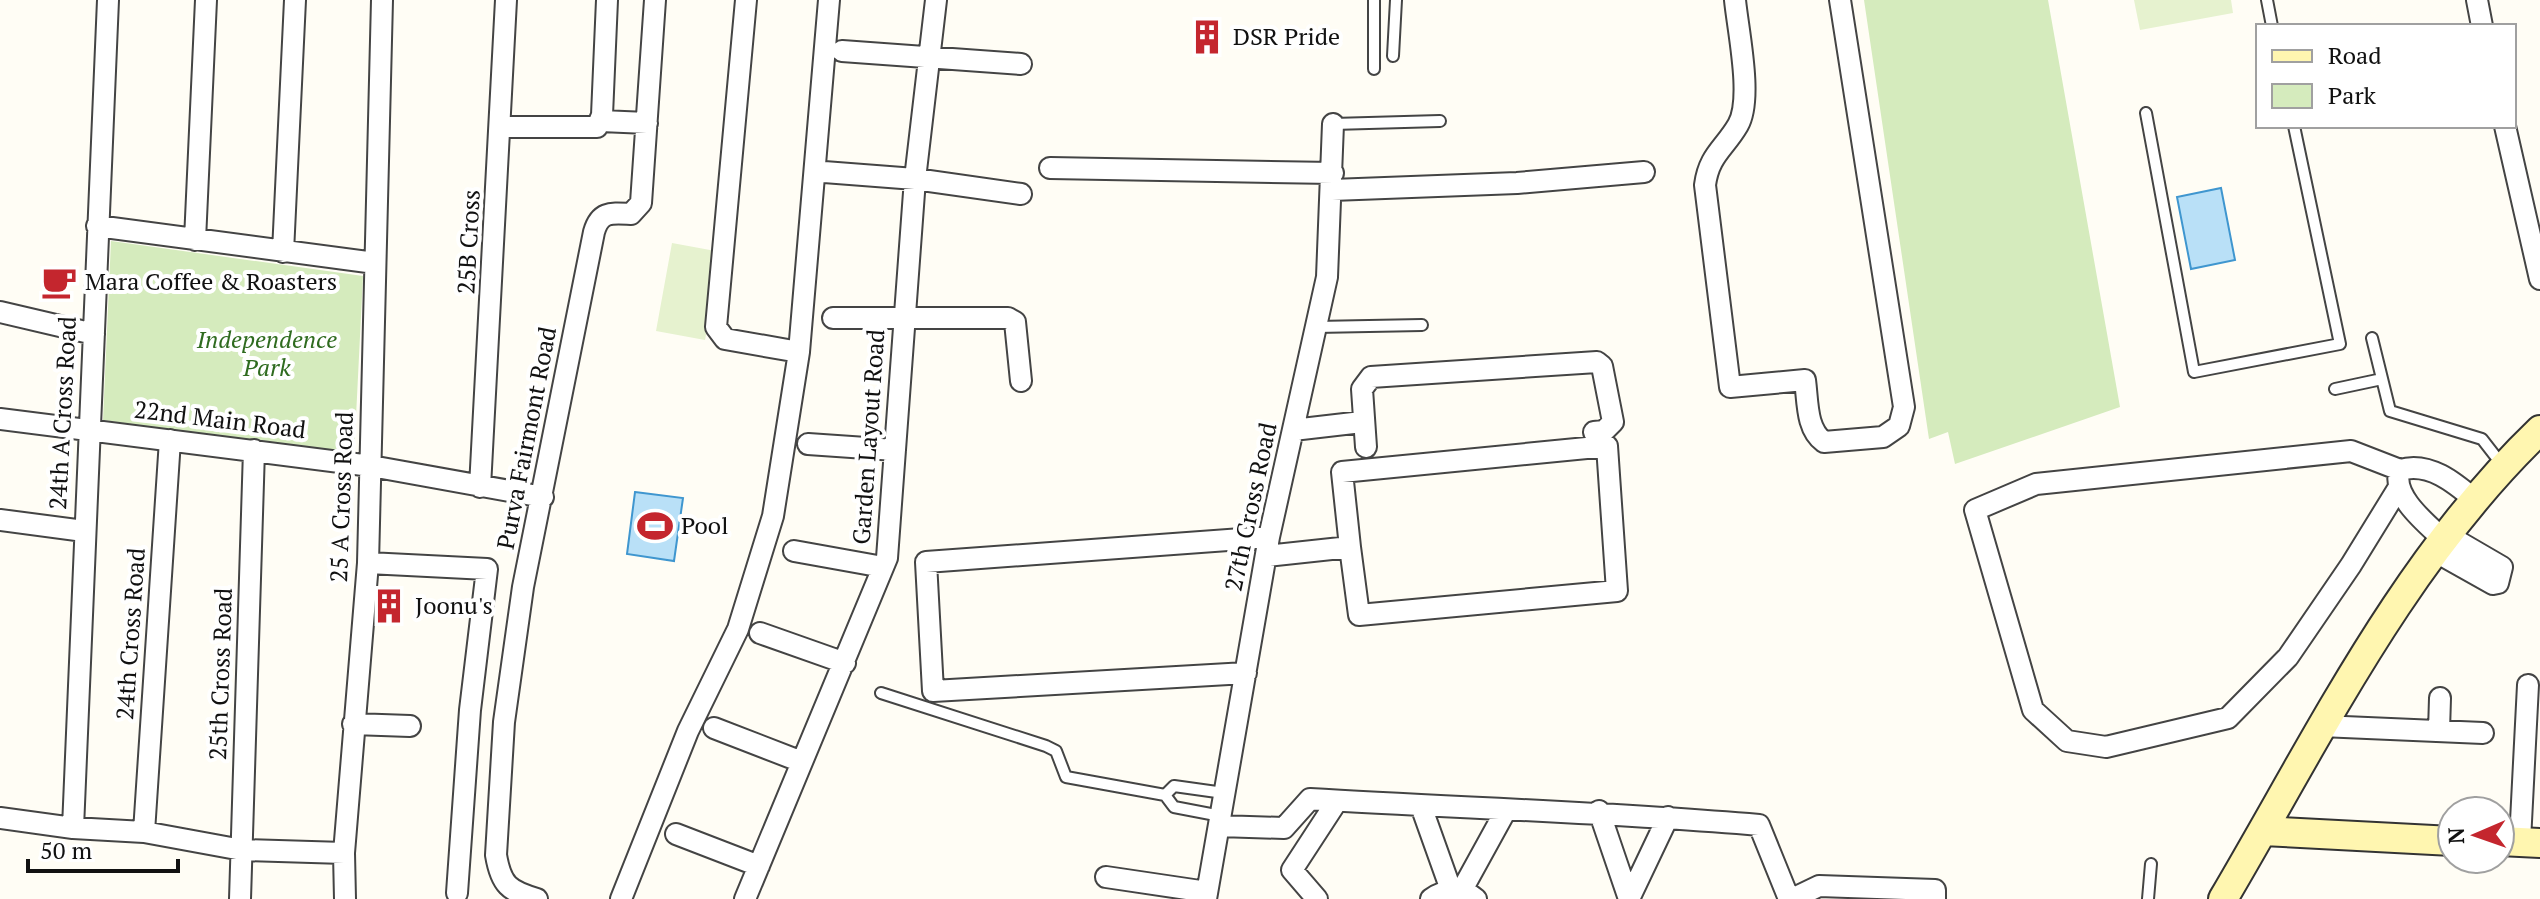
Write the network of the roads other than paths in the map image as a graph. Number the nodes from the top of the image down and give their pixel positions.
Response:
1 (108, 0) edge
2 (206, 0) edge
3 (295, 0) edge
4 (382, 0) edge
5 (506, 0) edge
6 (607, 0) edge
7 (655, 0) edge
8 (746, 0) edge
9 (829, 0) edge
10 (936, 0) edge
11 (1374, 0) edge
12 (1396, 0) edge
13 (1735, 0) edge
14 (1840, 0) edge
15 (2267, 0) edge
16 (2477, 0) edge
17 (2272, 24) edge
18 (2482, 24) edge
19 (842, 51) dead end
20 (1393, 56) dead end
21 (930, 58) junction
22 (1021, 64) dead end
23 (1374, 69) dead end
24 (2146, 113) dead end
25 (601, 121) junction
26 (1440, 121) dead end
27 (647, 123) junction
28 (1333, 124) joint
29 (502, 127) junction
30 (2294, 128) edge
31 (2505, 128) edge
32 (1050, 168) dead end
33 (824, 172) dead end
34 (1644, 172) dead end
35 (915, 179) junction
36 (1333, 182) junction
37 (1021, 194) dead end
38 (97, 226) junction
39 (195, 240) junction
40 (283, 252) junction
41 (375, 263) junction
42 (2540, 279) edge
43 (0, 312) edge
44 (833, 318) dead end
45 (904, 320) junction
46 (1422, 325) dead end
47 (1315, 327) junction
48 (94, 334) junction
49 (2372, 338) dead end
50 (799, 352) junction
51 (2382, 379) junction
52 (1021, 381) dead end
53 (2335, 389) dead end
54 (0, 419) edge
55 (1362, 422) junction
56 (88, 430) junction
57 (1293, 430) junction
58 (2540, 430) edge
59 (1594, 432) dead end
60 (170, 440) junction
61 (808, 444) dead end
62 (1366, 447) dead end
63 (254, 450) junction
64 (895, 450) junction
65 (371, 466) junction
66 (2503, 466) junction
67 (2400, 478) junction
68 (480, 487) junction
69 (543, 497) junction
70 (2475, 500) junction
71 (0, 520) edge
72 (84, 531) junction
73 (2442, 542) junction
74 (1267, 546) junction
75 (1350, 547) junction
76 (794, 551) dead end
77 (368, 563) junction
78 (883, 567) junction
79 (760, 633) dead end
80 (845, 663) junction
81 (1246, 673) junction
82 (2528, 685) dead end
83 (881, 693) dead end
84 (2440, 698) dead end
85 (353, 724) junction
86 (410, 726) dead end
87 (2321, 726) junction
88 (714, 728) dead end
89 (2439, 731) junction
90 (2483, 733) dead end
91 (802, 762) junction
92 (1224, 793) junction
93 (1165, 795) junction
94 (1337, 801) junction
95 (1421, 806) junction
96 (1506, 810) junction
97 (1599, 811) junction
98 (1668, 817) junction
99 (0, 818) edge
100 (1220, 821) junction
101 (73, 828) junction
102 (2263, 831) junction
103 (144, 832) junction
104 (676, 834) dead end
105 (2436, 840) edge
106 (2520, 842) edge
107 (242, 850) junction
108 (344, 853) junction
109 (2151, 864) dead end
110 (759, 866) junction
111 (1106, 877) dead end
112 (1143, 891) edge
113 (457, 893) dead end
114 (1463, 893) edge
115 (1207, 895) edge
116 (240, 899) edge
117 (345, 899) edge
118 (537, 899) edge
119 (621, 899) edge
120 (745, 899) edge
121 (1317, 899) edge
122 (1431, 899) edge
123 (1616, 899) edge
124 (1629, 899) edge
125 (1790, 899) edge
126 (1935, 899) edge
127 (2148, 899) edge
128 (2223, 899) edge

1 - 38 street, 24th A Cross Road
2 - 39 street
3 - 40 street
4 - 41 street, 25 A Cross Road
5 - 29 street, 25B Cross
6 - 25 street
7 - 27 street, Purva Fairmont Road
8 - 50 street
9 - 50 street
10 - 21 street, Garden Layout Road
11 - 23 lane
12 - 20 lane
13 - 14 street
15 - 17 lane
16 - 18 street
19 - 21 street
21 - 22 street
21 - 35 street, Garden Layout Road
24 - 30 lane
25 - 27 street
25 - 29 street
26 - 28 lane
27 - 69 street, Purva Fairmont Road
28 - 36 street, 27th Cross Road
29 - 68 street, 25B Cross
31 - 42 street
32 - 36 street
33 - 35 street
34 - 36 street
35 - 37 street
35 - 45 street, Garden Layout Road
36 - 47 street, 27th Cross Road
38 - 39 street
38 - 48 street, 24th A Cross Road
39 - 40 street
40 - 41 street
41 - 65 street, 25 A Cross Road
43 - 48 street
44 - 45 street
45 - 52 street
45 - 64 street, Garden Layout Road
46 - 47 lane
47 - 57 street, 27th Cross Road
48 - 56 street, 24th A Cross Road
49 - 51 lane
50 - 119 street
51 - 53 lane
51 - 66 lane
54 - 56 street, 22nd Main Road
55 - 57 street
55 - 59 street
55 - 62 street
56 - 60 street, 22nd Main Road
56 - 72 street, 24th A Cross Road
57 - 74 street, 27th Cross Road
58 - 66 street
60 - 63 street, 22nd Main Road
60 - 103 street, 24th Cross Road
61 - 64 street
63 - 65 street, 22nd Main Road
63 - 107 street, 25th Cross Road
64 - 78 street, Garden Layout Road
65 - 68 street, 22nd Main Road
65 - 77 street, 25 A Cross Road
66 - 70 street
67 - 67 street
67 - 70 street
67 - 73 street
68 - 69 street, 22nd Main Road
69 - 118 street, Purva Fairmont Road
70 - 73 street
71 - 72 street
72 - 101 street, 24th A Cross Road
73 - 87 street
74 - 75 street
74 - 81 street, 27th Cross Road
74 - 81 street
75 - 75 street
76 - 78 street
77 - 85 street, 25 A Cross Road
77 - 113 street
78 - 80 street, Garden Layout Road
79 - 80 street
80 - 91 street, Garden Layout Road
81 - 92 street, 27th Cross Road
82 - 106 street
83 - 93 lane
84 - 89 street
85 - 86 street
85 - 108 street, 25 A Cross Road
87 - 89 street
87 - 102 street
88 - 91 street
89 - 90 street
91 - 110 street, Garden Layout Road
92 - 93 lane
92 - 100 street, 27th Cross Road
93 - 100 lane
94 - 95 street
94 - 100 street
94 - 121 street
95 - 96 street
95 - 114 street
96 - 97 street
96 - 114 street
97 - 98 street
97 - 124 street
98 - 124 street
98 - 125 street
99 - 101 street
100 - 115 street, 27th Cross Road
101 - 103 street
102 - 105 street
102 - 128 street
103 - 107 street
104 - 110 street
107 - 108 street
107 - 116 street, 25th Cross Road
108 - 117 street, 25 A Cross Road
109 - 127 lane
110 - 120 street, Garden Layout Road
111 - 112 street
112 - 115 street
114 - 122 street
123 - 124 street
125 - 126 street

